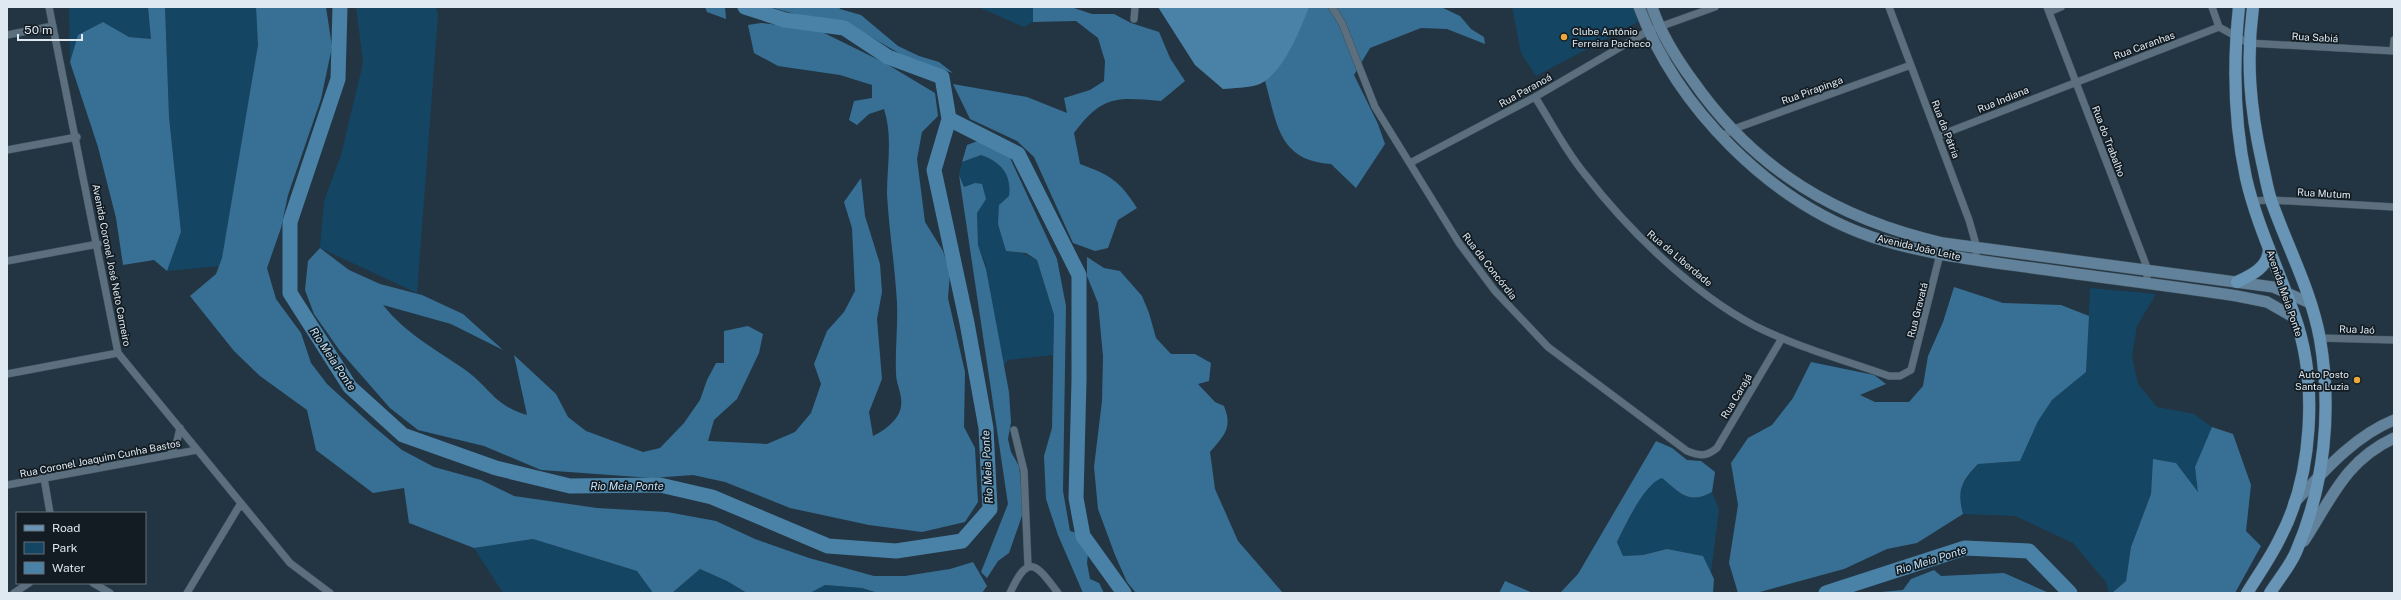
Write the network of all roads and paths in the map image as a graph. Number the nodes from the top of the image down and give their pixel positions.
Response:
1 (49, 7) edge
2 (1135, 7) edge
3 (1332, 7) edge
4 (1639, 7) edge
5 (1652, 7) edge
6 (1715, 7) edge
7 (1889, 7) edge
8 (2061, 7) edge
9 (2212, 7) edge
10 (2239, 7) edge
11 (2253, 7) edge
12 (2048, 10) edge
13 (1134, 19) dead end
14 (53, 26) junction
15 (2219, 27) junction
16 (1653, 29) junction
17 (7, 35) edge
18 (2236, 36) junction
19 (2394, 40) edge
20 (2248, 43) junction
21 (2394, 51) edge
22 (1910, 65) junction
23 (2076, 81) junction
24 (1534, 96) junction
25 (2255, 129) junction
26 (1731, 130) junction
27 (2239, 131) junction
28 (1938, 136) junction
29 (77, 137) junction
30 (1721, 138) junction
31 (7, 150) edge
32 (1410, 163) junction
33 (2271, 200) junction
34 (2253, 201) junction
35 (2394, 207) edge
36 (98, 244) junction
37 (2269, 247) junction
38 (1977, 248) junction
39 (1940, 254) junction
40 (1975, 260) junction
41 (7, 262) edge
42 (2148, 270) junction
43 (2238, 282) junction
44 (2146, 283) junction
45 (2285, 291) junction
46 (2310, 303) junction
47 (2295, 318) junction
48 (1782, 338) junction
49 (2320, 338) junction
50 (2394, 340) edge
51 (118, 353) junction
52 (1911, 370) joint
53 (7, 374) edge
54 (2394, 420) edge
55 (180, 428) junction
56 (1014, 430) dead end
57 (2394, 438) edge
58 (197, 450) junction
59 (170, 454) junction
60 (1700, 456) joint
61 (2320, 476) junction
62 (44, 478) junction
63 (7, 485) edge
64 (241, 503) junction
65 (2294, 503) junction
66 (50, 512) edge
67 (2296, 553) junction
68 (1028, 566) junction
69 (28, 584) edge
70 (95, 584) edge
71 (14, 593) edge
72 (110, 593) edge
73 (187, 593) edge
74 (330, 593) edge
75 (1010, 593) edge
76 (1058, 593) edge
77 (2247, 593) edge
78 (2270, 593) edge

1 - 14 street, Avenida Coronel José Neto Carneiro
2 - 13 street
3 - 32 street, Rua da Concórdia
4 - 16 street, Avenida João Leite
5 - 16 street, Avenida João Leite
6 - 16 street, Rua Paranoá
7 - 22 street, Rua da Pátria
8 - 12 street
9 - 15 street
10 - 18 main road, Avenida Meia Ponte
11 - 20 main road, Avenida Meia Ponte
12 - 23 street, Rua do Trabalho
14 - 17 street
14 - 29 street, Avenida Coronel José Neto Carneiro
15 - 18 street, Rua Sabiá
15 - 23 street, Rua Caranhas
16 - 24 street, Rua Paranoá
16 - 26 street, Avenida João Leite
16 - 30 street, Avenida João Leite
18 - 20 street, Rua Sabiá
18 - 27 main road, Avenida Meia Ponte
19 - 21 street
20 - 21 street, Rua Sabiá
20 - 25 main road, Avenida Meia Ponte
22 - 26 street, Rua Pirapinga
22 - 28 street, Rua da Pátria
23 - 28 street, Rua Indiana
23 - 42 street, Rua do Trabalho
24 - 32 street, Rua Paranoá
24 - 48 street, Rua da Liberdade
25 - 27 main road
25 - 33 main road, Avenida Meia Ponte
26 - 30 street, Rua Pirapinga
26 - 38 street, Avenida João Leite
27 - 34 main road, Avenida Meia Ponte
28 - 38 street, Rua da Pátria
29 - 31 street
29 - 36 street, Avenida Coronel José Neto Carneiro
30 - 39 street, Avenida João Leite
32 - 60 street, Rua da Concórdia
33 - 34 street, Rua Mutum
33 - 35 street, Rua Mutum
33 - 46 main road, Avenida Meia Ponte
34 - 37 main road, Avenida Meia Ponte
36 - 41 street
36 - 51 street, Avenida Coronel José Neto Carneiro
37 - 43 main road
37 - 45 main road, Avenida Meia Ponte
38 - 40 street, Rua da Pátria
38 - 42 street, Avenida João Leite
39 - 40 street, Avenida João Leite
39 - 52 street, Rua Gravatá
40 - 44 street, Avenida João Leite
42 - 43 street, Avenida João Leite
42 - 44 street, Rua do Trabalho
43 - 45 street, Avenida João Leite
44 - 47 street, Avenida João Leite
45 - 46 street, Avenida João Leite
45 - 47 main road, Avenida Meia Ponte
46 - 49 main road, Avenida Meia Ponte
47 - 65 main road, Avenida Meia Ponte
48 - 52 street, Rua da Liberdade
48 - 60 street, Rua Carajá
49 - 50 street, Rua Jaó
49 - 61 main road, Avenida Meia Ponte
51 - 53 street
51 - 55 street, Avenida Coronel José Neto Carneiro
54 - 61 street
55 - 58 street, Avenida Coronel José Neto Carneiro
55 - 59 street
56 - 68 street
57 - 67 street
58 - 59 street, Rua Coronel Joaquim Cunha Bastos
58 - 64 street, Avenida Coronel José Neto Carneiro
59 - 62 street, Rua Coronel Joaquim Cunha Bastos
61 - 65 street
61 - 67 main road, Avenida Meia Ponte
62 - 63 street, Rua Coronel Joaquim Cunha Bastos
62 - 66 street
64 - 73 street
64 - 74 street, Avenida Coronel José Neto Carneiro
65 - 77 main road, Avenida Meia Ponte
67 - 78 main road, Avenida Meia Ponte
68 - 75 street
68 - 76 street
69 - 71 street
70 - 72 street

